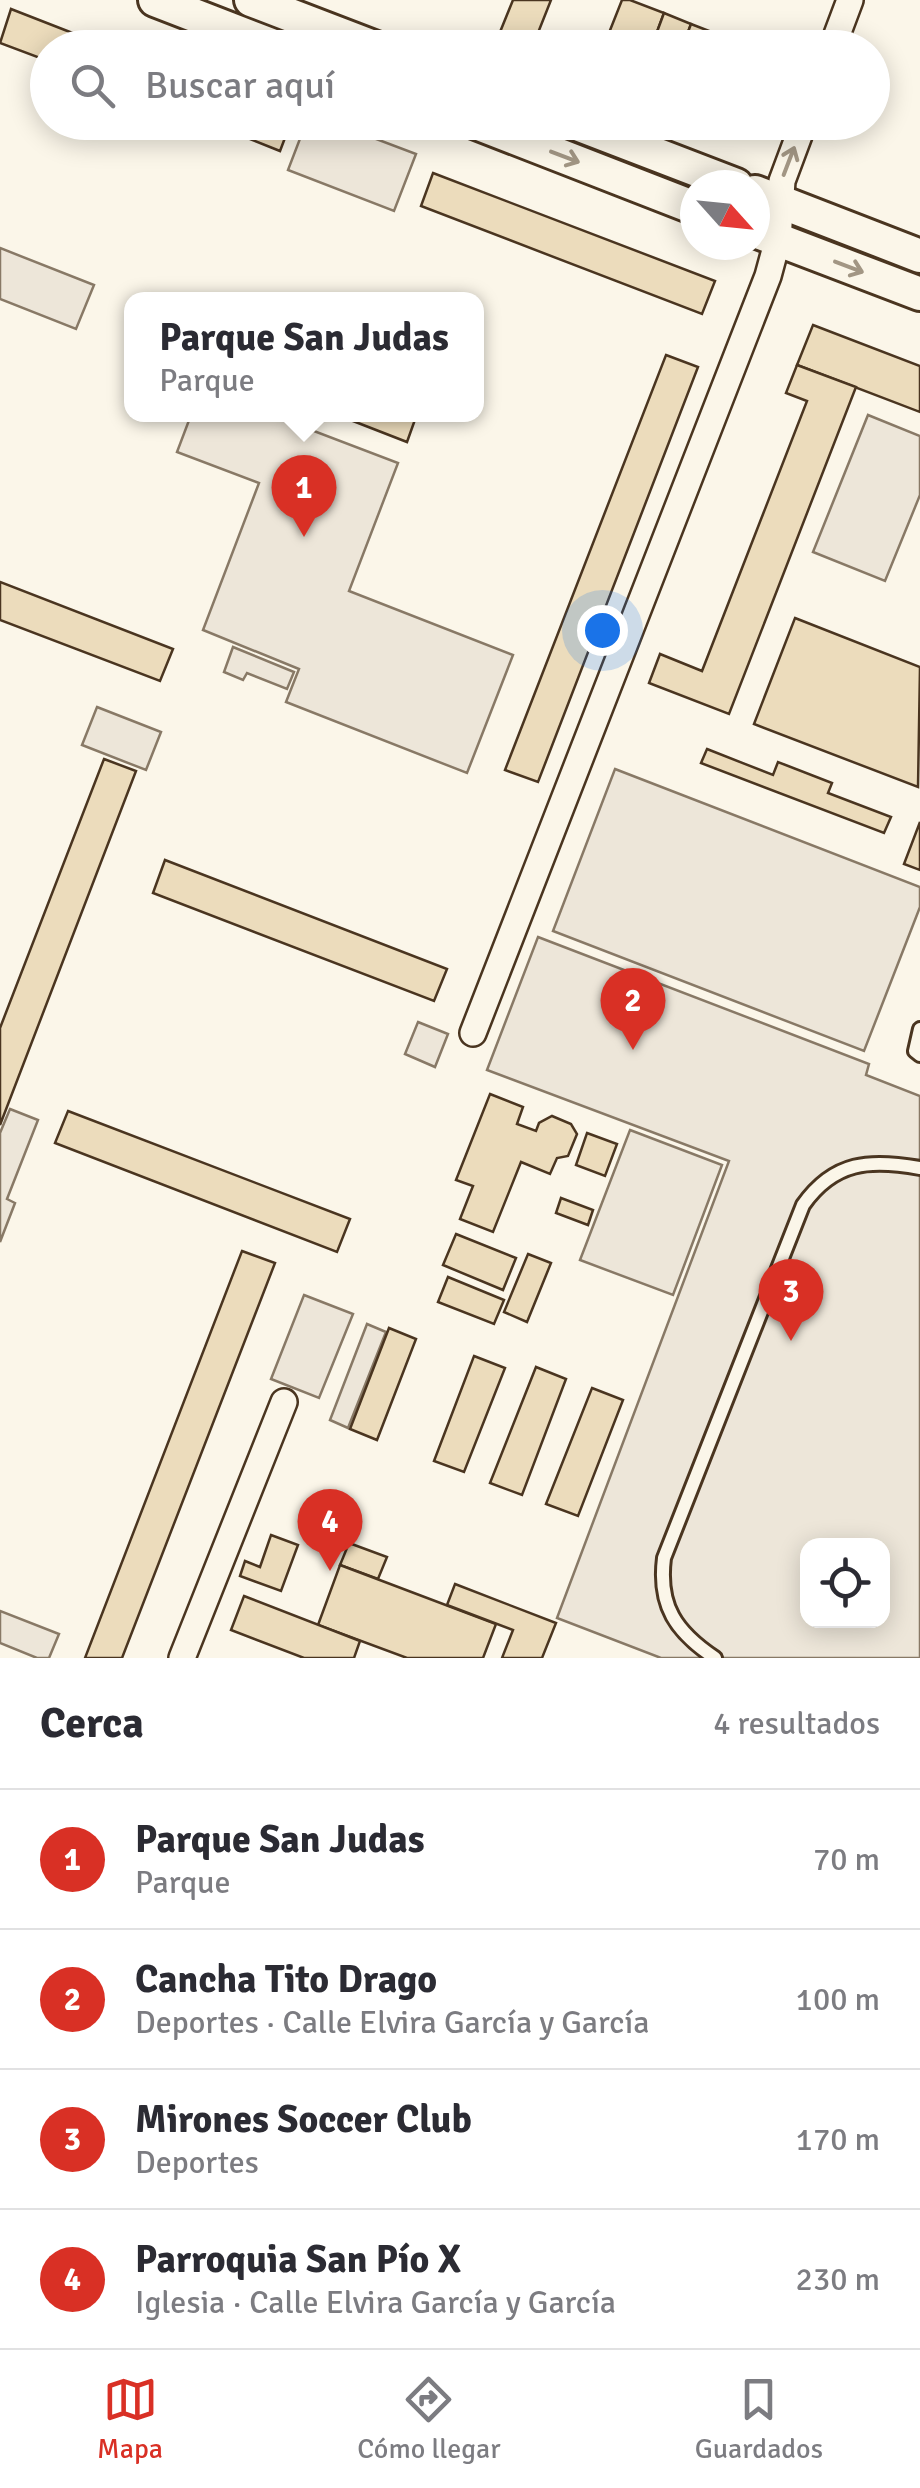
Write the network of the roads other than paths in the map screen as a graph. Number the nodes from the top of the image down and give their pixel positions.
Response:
1 (155, 0) edge
2 (251, 0) edge
3 (850, 0) edge
4 (232, 30) edge
5 (329, 30) edge
6 (839, 30) edge
7 (520, 140) edge
8 (619, 140) edge
9 (797, 140) edge
10 (697, 170) edge
11 (770, 194) edge
12 (770, 198) edge
13 (680, 202) edge
14 (770, 237) edge
15 (920, 256) edge
16 (767, 260) edge
17 (920, 294) edge
18 (920, 1028) edge
19 (473, 1033) dead end
20 (920, 1054) edge
21 (920, 1168) edge
22 (284, 1402) dead end
23 (182, 1658) edge
24 (715, 1658) edge

1 - 4 street
2 - 5 street
3 - 6 street
7 -> 13 street
8 - 10 street
11 -> 9 street
12 - 15 street
14 -> 17 street
16 - 19 street
18 - 20 lane
21 - 24 lane
22 - 23 street

